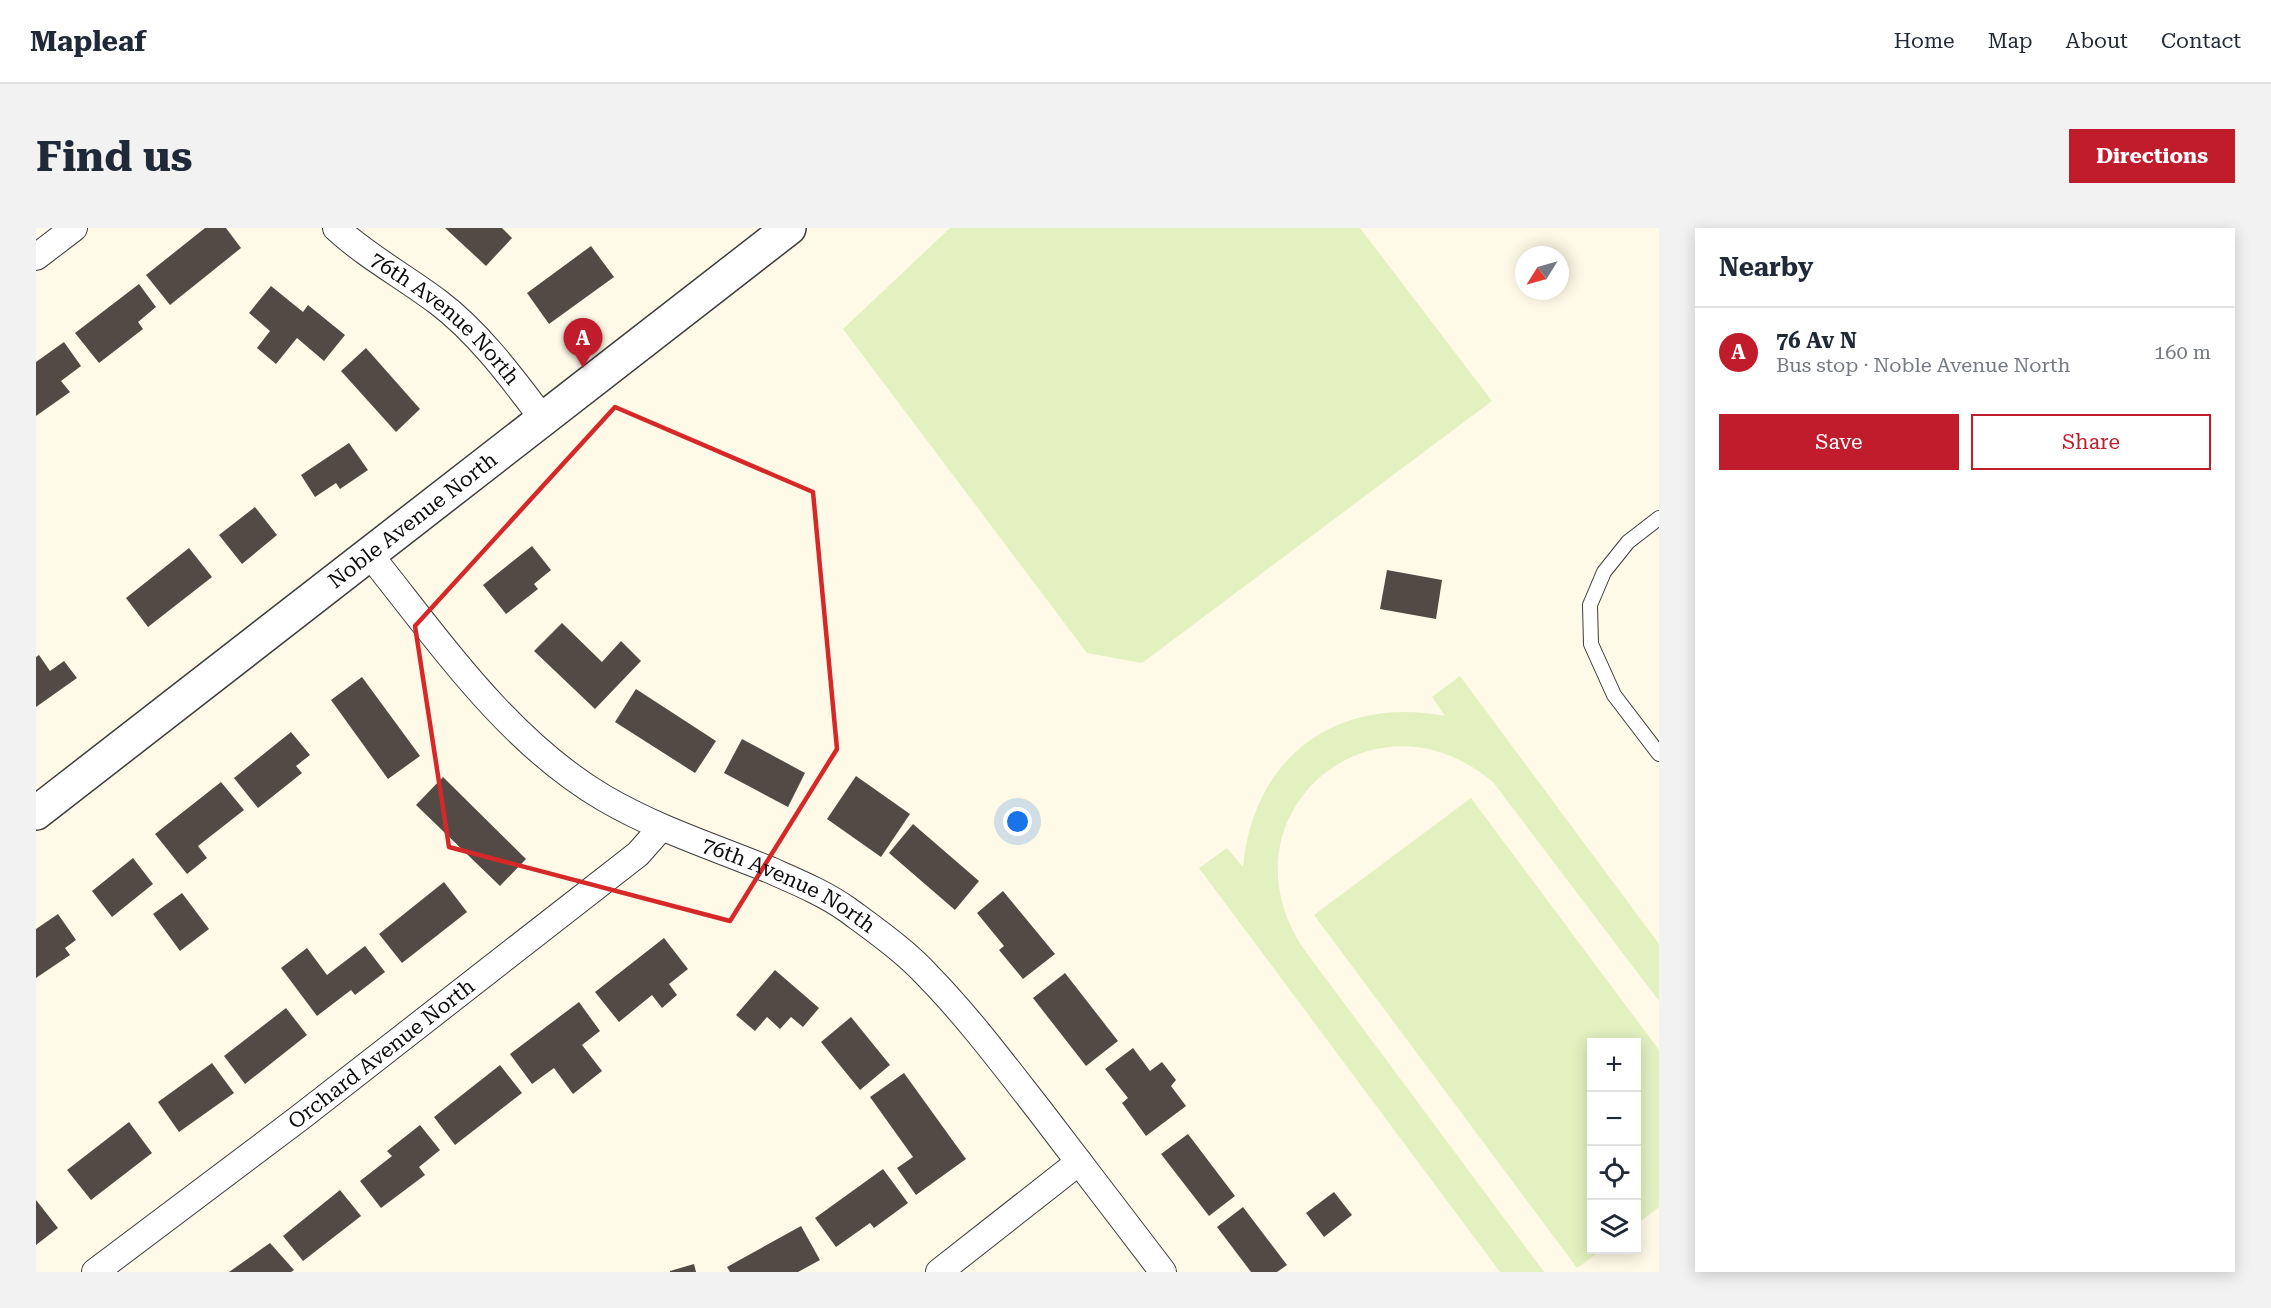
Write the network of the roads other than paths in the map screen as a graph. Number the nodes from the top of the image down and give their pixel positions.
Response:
1 (74, 228) edge
2 (336, 228) edge
3 (789, 228) edge
4 (36, 257) edge
5 (543, 419) junction
6 (1659, 518) edge
7 (370, 555) junction
8 (1659, 754) edge
9 (36, 813) edge
10 (661, 828) junction
11 (1079, 1162) junction
12 (95, 1272) edge
13 (939, 1272) edge
14 (1163, 1272) edge

1 - 4 street
2 - 5 street, 76th Avenue North
3 - 5 street, Noble Avenue North
5 - 7 street, Noble Avenue North
6 - 8 lane
7 - 9 street, Noble Avenue North
7 - 10 street, 76th Avenue North
10 - 11 street, 76th Avenue North
10 - 12 street, Orchard Avenue North
11 - 13 street
11 - 14 street, 76th Avenue North

